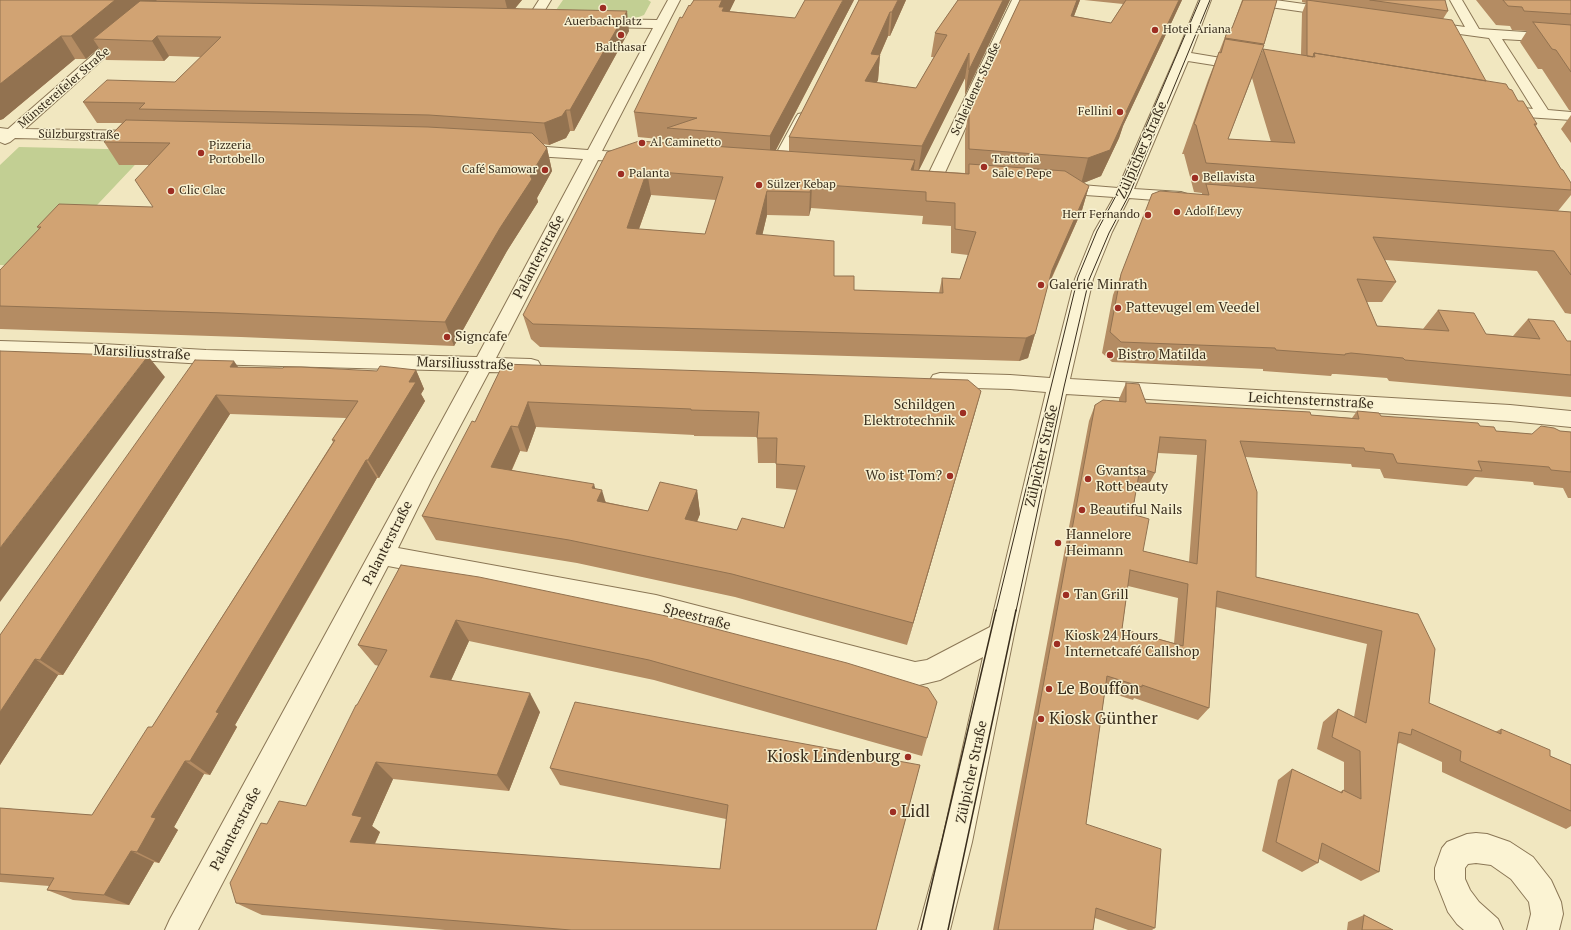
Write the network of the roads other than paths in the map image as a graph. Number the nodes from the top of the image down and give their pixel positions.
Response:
1 (163, 0) edge
2 (545, 0) edge
3 (674, 0) edge
4 (1018, 0) edge
5 (1205, 0) edge
6 (1249, 0) edge
7 (1456, 0) edge
8 (1344, 13) edge
9 (146, 15) junction
10 (162, 15) edge
11 (515, 22) edge
12 (530, 22) junction
13 (546, 22) edge
14 (586, 23) edge
15 (661, 24) junction
16 (1420, 25) edge
17 (1457, 30) junction
18 (1474, 32) junction
19 (1493, 34) junction
20 (1571, 39) edge
21 (1464, 44) edge
22 (1183, 56) junction
23 (1257, 68) edge
24 (1488, 101) edge
25 (809, 104) edge
26 (1571, 116) edge
27 (1539, 120) junction
28 (4, 137) edge
29 (153, 137) edge
30 (506, 149) edge
31 (592, 155) junction
32 (650, 159) edge
33 (761, 166) edge
34 (777, 167) junction
35 (793, 168) edge
36 (918, 178) edge
37 (934, 179) junction
38 (950, 180) edge
39 (1043, 187) edge
40 (1124, 193) junction
41 (1197, 199) edge
42 (0, 348) edge
43 (206, 357) junction
44 (483, 364) junction
45 (552, 367) edge
46 (192, 376) edge
47 (923, 379) edge
48 (1054, 386) junction
49 (1571, 419) edge
50 (382, 556) junction
51 (1001, 634) junction
52 (181, 930) edge
53 (934, 930) edge
54 (1487, 930) edge
55 (1543, 930) edge

1 - 9 street, Münstereifeler Straße
2 - 12 street
3 - 15 street, Palanterstraße
4 - 37 street, Schleidener Straße
5 - 22 street, Zülpicher Straße
6 - 8 street
7 - 18 street
9 - 10 street
9 - 28 street, Münstereifeler Straße
11 - 12 street
12 - 13 street
14 - 15 street
15 - 31 street, Palanterstraße
16 - 17 street
17 - 18 street
17 - 21 street
18 - 19 street
19 - 20 street
19 - 27 street
22 - 23 street
22 - 40 street, Zülpicher Straße
24 - 27 street
25 - 34 street
26 - 27 street
28 - 29 street, Sülzburgstraße
30 - 31 street
31 - 32 street
31 - 44 street, Palanterstraße
33 - 34 street
34 - 35 street
36 - 37 street
37 - 38 street
39 - 40 street
40 - 41 street
40 - 48 street, Zülpicher Straße
42 - 43 street, Marsiliusstraße
43 - 44 street, Marsiliusstraße
43 - 46 street
44 - 45 street, Marsiliusstraße
44 - 50 street, Palanterstraße
47 - 48 street
48 - 49 street, Leichtensternstraße
48 - 51 street, Zülpicher Straße
50 - 51 street, Speestraße
50 - 52 street, Palanterstraße
51 - 53 street, Zülpicher Straße
54 - 55 street

